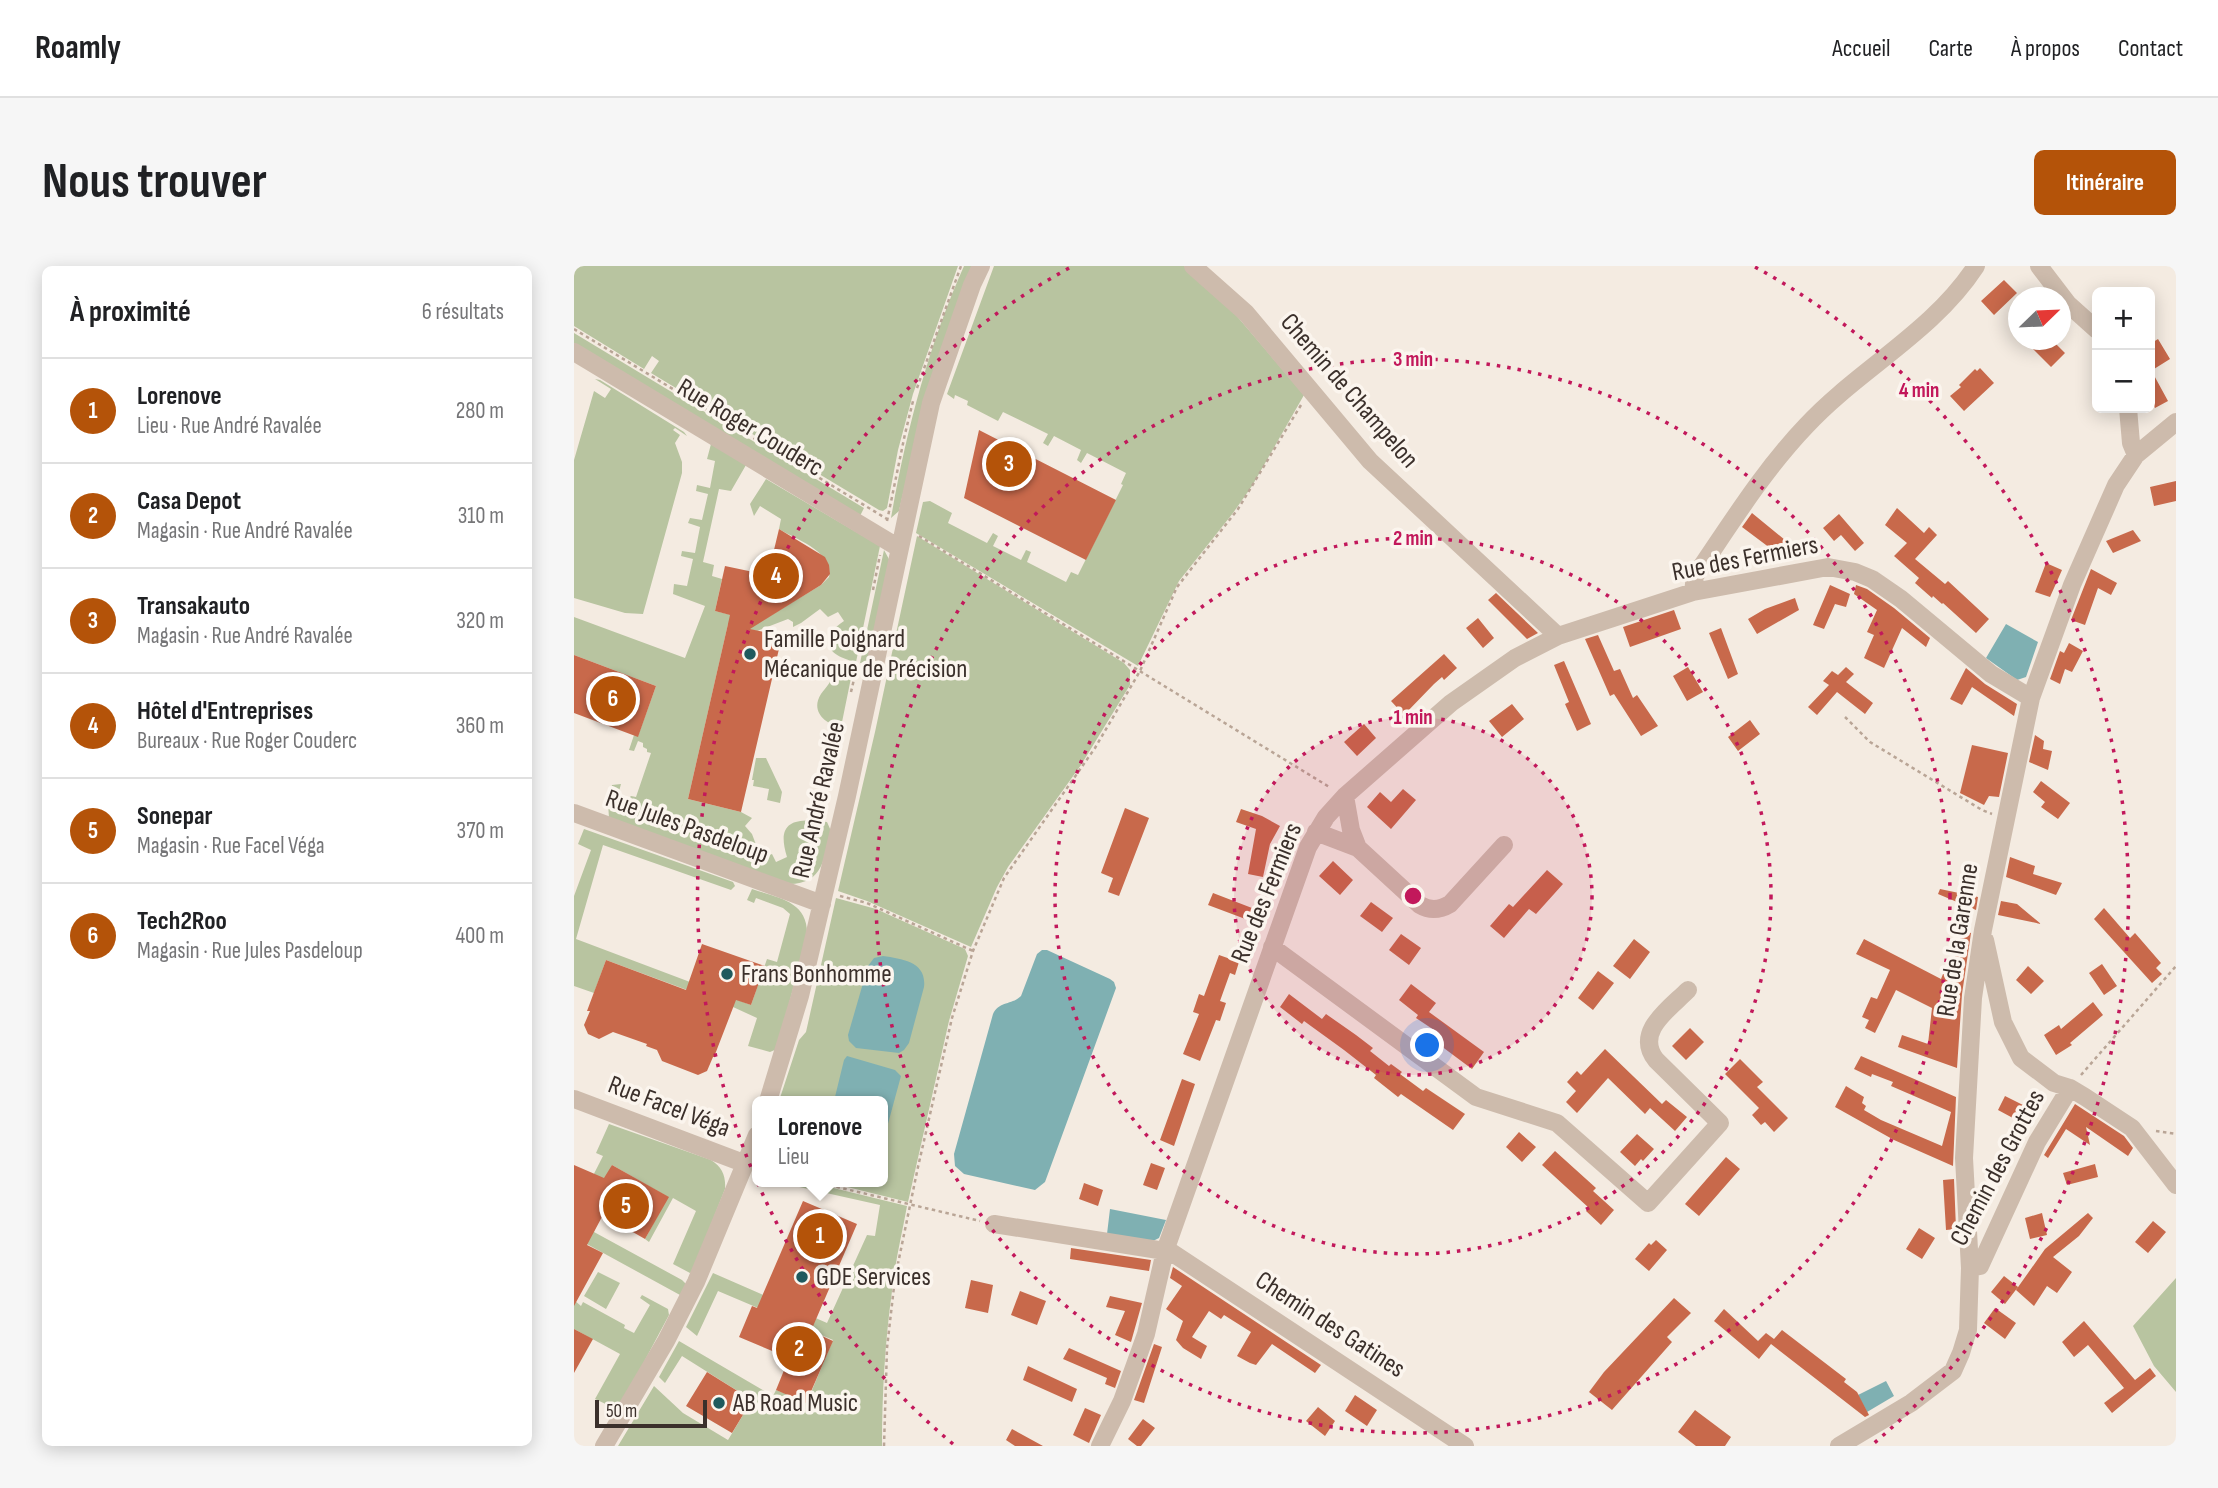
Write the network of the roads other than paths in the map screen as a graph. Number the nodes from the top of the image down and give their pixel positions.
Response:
1 (981, 266) edge
2 (1194, 266) edge
3 (1976, 266) edge
4 (2039, 266) edge
5 (2092, 326) edge
6 (574, 352) edge
7 (2128, 413) edge
8 (2176, 422) edge
9 (2136, 456) junction
10 (900, 548) junction
11 (1693, 592) junction
12 (1559, 636) junction
13 (2031, 698) junction
14 (1345, 796) junction
15 (574, 813) edge
16 (1316, 832) junction
17 (1504, 845) dead end
18 (1358, 848) junction
19 (823, 898) junction
20 (1983, 930) junction
21 (1272, 947) junction
22 (1688, 990) dead end
23 (2070, 1088) junction
24 (770, 1096) edge
25 (574, 1099) edge
26 (752, 1148) edge
27 (746, 1164) junction
28 (2176, 1185) edge
29 (994, 1224) road end
30 (1165, 1251) junction
31 (1970, 1269) junction
32 (604, 1446) edge
33 (1100, 1446) edge
34 (1465, 1446) edge
35 (1839, 1446) edge

1 - 10 street, Rue André Ravalée
2 - 12 street, Chemin de Champelon
3 - 11 street
4 - 5 street
6 - 10 street, Rue Roger Couderc
7 - 9 street
8 - 9 street, Rue de la Garenne
9 - 13 street, Rue de la Garenne
10 - 19 street, Rue André Ravalée
11 - 12 street, Rue des Fermiers
11 - 13 street, Rue des Fermiers
12 - 14 street, Rue des Fermiers
13 - 20 street, Rue de la Garenne
14 - 16 street, Rue des Fermiers
14 - 18 street
15 - 19 street, Rue Jules Pasdeloup
16 - 18 street
16 - 21 street, Rue des Fermiers
17 - 18 street
19 - 24 street, Rue André Ravalée
20 - 23 street
20 - 31 street, Rue de la Garenne
21 - 22 street
21 - 30 street, Rue des Fermiers
23 - 28 street
23 - 31 street, Chemin des Grottes
25 - 27 street, Rue Facel Véga
26 - 27 street
27 - 32 street
29 - 30 street
30 - 33 street, Rue des Fermiers
30 - 34 street, Chemin des Gatines
31 - 35 street, Rue de la Garenne

